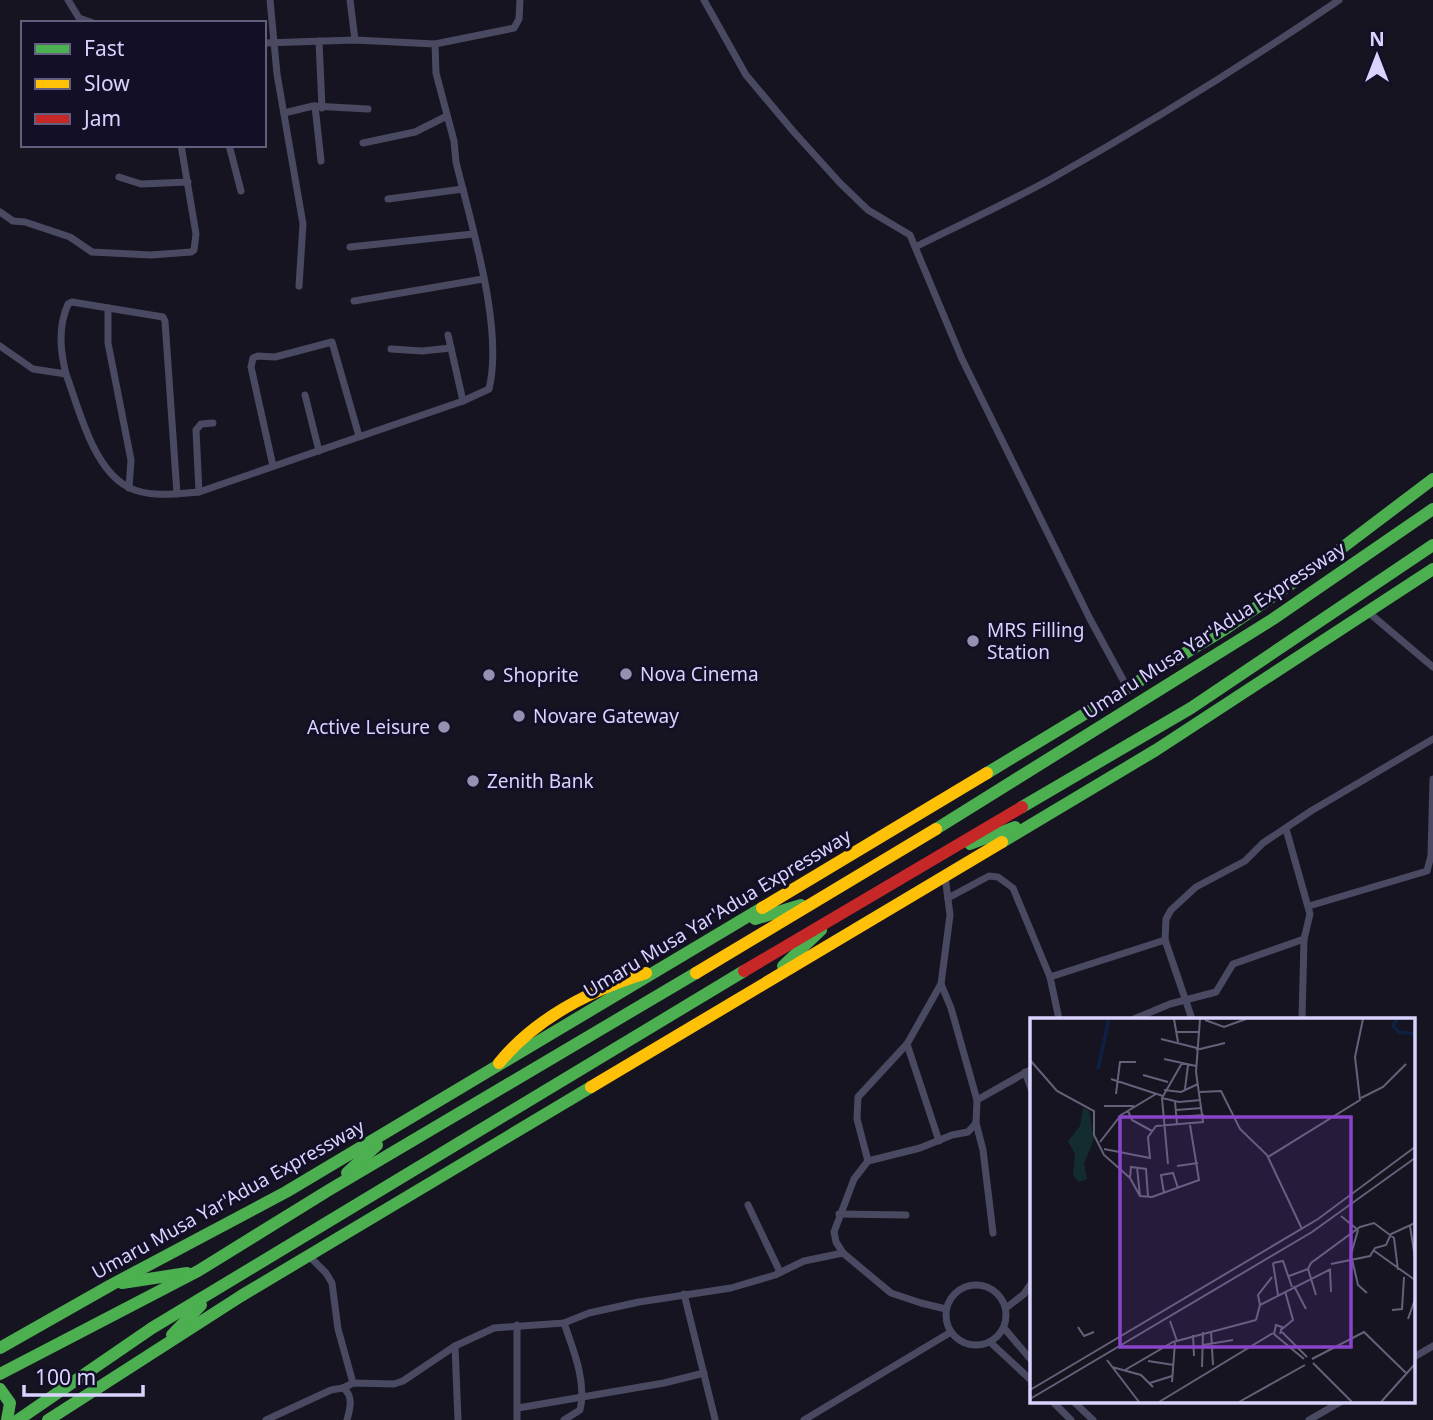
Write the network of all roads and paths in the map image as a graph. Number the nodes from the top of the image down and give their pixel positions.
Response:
1 (68, 0) edge
2 (270, 0) edge
3 (350, 0) edge
4 (520, 0) edge
5 (704, 0) edge
6 (1339, 0) edge
7 (87, 21) edge
8 (355, 40) junction
9 (319, 41) junction
10 (274, 42) junction
11 (266, 43) edge
12 (435, 44) junction
13 (318, 107) junction
14 (368, 109) dead end
15 (284, 113) junction
16 (447, 116) junction
17 (363, 143) dead end
18 (181, 147) edge
19 (230, 147) edge
20 (321, 161) dead end
21 (120, 177) dead end
22 (188, 182) junction
23 (463, 190) junction
24 (241, 191) dead end
25 (388, 200) dead end
26 (0, 212) edge
27 (473, 234) junction
28 (350, 247) dead end
29 (915, 247) junction
30 (484, 279) junction
31 (299, 286) dead end
32 (354, 301) dead end
33 (108, 308) junction
34 (448, 335) dead end
35 (0, 346) edge
36 (451, 348) junction
37 (391, 349) dead end
38 (66, 374) junction
39 (305, 395) dead end
40 (463, 401) junction
41 (213, 422) dead end
42 (359, 436) junction
43 (319, 451) junction
44 (273, 466) junction
45 (1433, 479) edge
46 (128, 488) junction
47 (199, 492) junction
48 (177, 494) junction
49 (1433, 509) edge
50 (1433, 545) edge
51 (1433, 569) edge
52 (1368, 612) junction
53 (1433, 667) edge
54 (1127, 687) junction
55 (1433, 739) edge
56 (1005, 761) junction
57 (1433, 779) edge
58 (1042, 818) junction
59 (942, 825) junction
60 (1286, 829) junction
61 (943, 853) junction
62 (1430, 873) edge
63 (945, 876) junction
64 (948, 898) junction
65 (822, 899) junction
66 (1309, 906) junction
67 (835, 916) junction
68 (734, 926) junction
69 (1304, 939) junction
70 (1165, 940) junction
71 (1050, 978) junction
72 (768, 981) junction
73 (941, 984) junction
74 (1185, 1002) junction
75 (1059, 1018) edge
76 (1136, 1018) edge
77 (1192, 1018) edge
78 (1301, 1018) edge
79 (907, 1044) junction
80 (1029, 1070) edge
81 (977, 1100) junction
82 (976, 1123) junction
83 (395, 1128) junction
84 (939, 1141) junction
85 (868, 1161) junction
86 (425, 1186) junction
87 (328, 1190) junction
88 (748, 1205) dead end
89 (839, 1214) junction
90 (906, 1215) dead end
91 (339, 1217) junction
92 (993, 1233) dead end
93 (843, 1252) junction
94 (309, 1256) junction
95 (198, 1271) junction
96 (780, 1272) junction
97 (111, 1285) junction
98 (1030, 1285) edge
99 (211, 1294) junction
100 (684, 1294) junction
101 (1006, 1308) junction
102 (946, 1309) junction
103 (564, 1323) junction
104 (517, 1325) junction
105 (1003, 1328) junction
106 (951, 1332) junction
107 (990, 1342) junction
108 (455, 1346) junction
109 (1433, 1346) edge
110 (0, 1348) edge
111 (157, 1350) junction
112 (1416, 1356) edge
113 (1030, 1359) edge
114 (704, 1373) junction
115 (0, 1374) edge
116 (1030, 1379) edge
117 (353, 1383) junction
118 (343, 1388) junction
119 (0, 1390) edge
120 (582, 1397) junction
121 (1053, 1402) edge
122 (1074, 1402) edge
123 (1340, 1402) edge
124 (518, 1408) junction
125 (715, 1419) edge
126 (7, 1420) edge
127 (18, 1420) edge
128 (48, 1420) edge
129 (266, 1420) edge
130 (347, 1420) edge
131 (458, 1420) edge
132 (517, 1420) edge
133 (564, 1420) edge
134 (804, 1420) edge
135 (1071, 1420) edge
136 (1093, 1420) edge
137 (1310, 1420) edge

1 - 7 street
2 - 10 street
3 - 8 street
4 - 12 street
5 - 29 street
6 - 29 street
8 - 9 street
8 - 12 street
9 - 10 street
9 - 13 street
10 - 11 street
10 - 15 street
12 - 16 street
13 - 14 street
13 - 15 street
13 - 20 street
15 - 31 street
16 - 17 street
16 - 23 street
18 - 22 street
19 - 24 street
21 - 22 street
22 - 26 street
23 - 25 street
23 - 27 street
27 - 28 street
27 - 30 street
29 - 54 street
30 - 32 street
30 - 40 street
33 - 38 street
33 - 46 street
33 - 48 street
34 - 36 street
35 - 38 street
36 - 37 street
36 - 40 street
38 - 46 street
39 - 43 street
40 - 42 street
41 - 47 street
42 - 43 street
42 - 44 street
43 - 44 street
44 - 47 street
45 - 54 highway, Umaru Musa Yar'Adua Expressway
46 - 48 street
47 - 48 street
49 - 59 highway, Umaru Musa Yar'Adua Expressway
50 - 61 highway
51 - 52 highway
52 - 53 street
52 - 58 highway
54 - 56 highway, Umaru Musa Yar'Adua Expressway
55 - 60 street
56 - 59 highway
56 - 68 highway, Umaru Musa Yar'Adua Expressway
57 - 62 street
58 - 61 highway
58 - 63 highway
59 - 65 highway, Umaru Musa Yar'Adua Expressway
60 - 66 street
60 - 70 street
61 - 67 highway
62 - 66 street
63 - 64 street
63 - 72 highway
64 - 71 street
64 - 73 street
65 - 68 highway
65 - 87 highway, Umaru Musa Yar'Adua Expressway
66 - 69 street
67 - 72 highway
67 - 91 highway
68 - 83 highway, Umaru Musa Yar'Adua Expressway
69 - 74 street
69 - 78 street
70 - 71 street
70 - 74 street
71 - 75 street
72 - 86 highway
73 - 79 street
73 - 81 street
74 - 76 street
74 - 77 street
79 - 84 street
79 - 85 street
80 - 81 street
81 - 82 street
82 - 84 street
82 - 92 street
83 - 87 highway
83 - 97 highway, Umaru Musa Yar'Adua Expressway
84 - 85 street
85 - 89 street
86 - 91 highway
86 - 94 highway
87 - 95 highway, Umaru Musa Yar'Adua Expressway
88 - 96 street
89 - 90 street
89 - 93 street
91 - 99 highway
93 - 96 street
93 - 102 street
94 - 111 highway
94 - 117 street
95 - 97 highway
95 - 115 highway, Umaru Musa Yar'Adua Expressway
96 - 100 street
97 - 110 highway, Umaru Musa Yar'Adua Expressway
98 - 101 street
99 - 111 highway
99 - 127 highway
100 - 103 street
100 - 114 street
101 - 102 street
101 - 105 street
102 - 106 street
103 - 104 street
103 - 120 street
104 - 108 street
104 - 124 street
105 - 107 street
105 - 113 street
106 - 107 street
106 - 134 street
107 - 116 street
108 - 117 street
108 - 131 street
109 - 112 street
111 - 128 highway
114 - 120 street
114 - 125 street
117 - 118 street
118 - 129 street
118 - 130 street
119 - 126 highway
120 - 124 street
120 - 133 street
121 - 135 street
122 - 136 street
123 - 137 street
124 - 132 street

